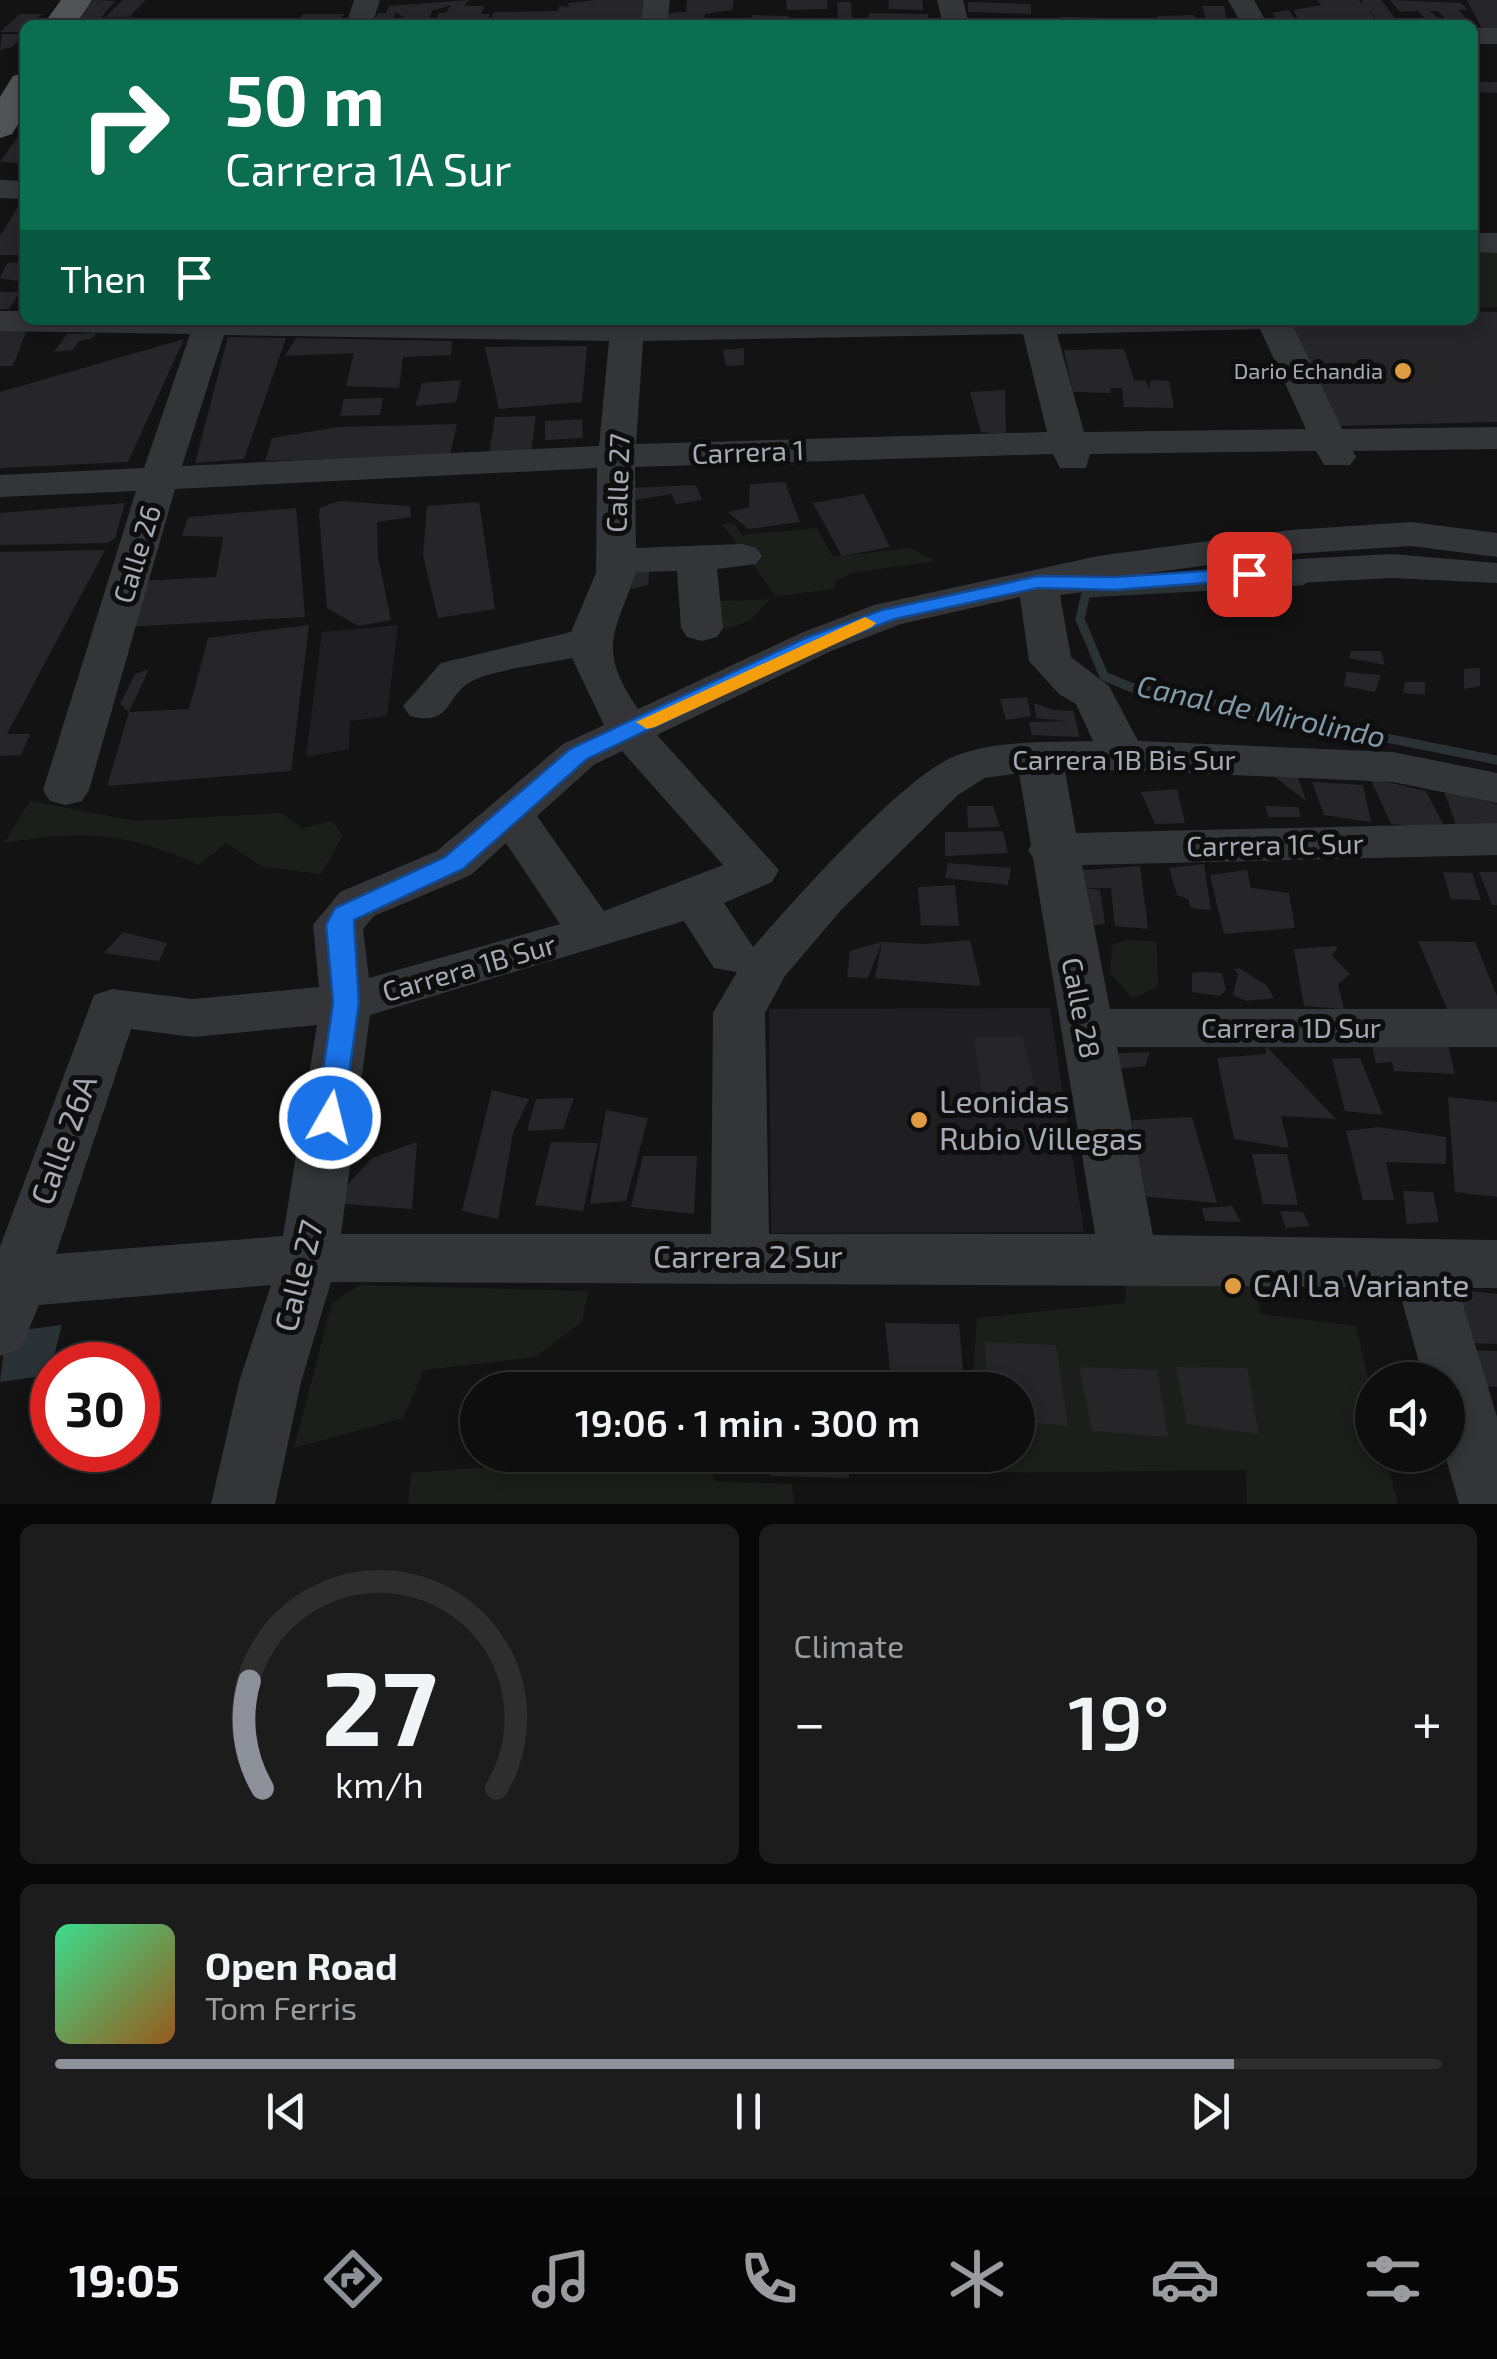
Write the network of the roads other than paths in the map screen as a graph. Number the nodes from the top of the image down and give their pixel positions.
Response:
1 (20, 92) edge
2 (0, 128) edge
3 (210, 325) edge
4 (524, 325) edge
5 (730, 325) edge
6 (1038, 325) edge
7 (1275, 325) edge
8 (628, 326) edge
9 (1497, 438) edge
10 (1335, 449) junction
11 (1070, 451) junction
12 (1497, 455) edge
13 (616, 467) junction
14 (0, 486) edge
15 (157, 488) junction
16 (0, 504) edge
17 (1497, 545) edge
18 (742, 556) dead end
19 (696, 558) junction
20 (616, 560) junction
21 (1497, 574) edge
22 (1038, 582) junction
23 (702, 628) dead end
24 (589, 640) junction
25 (425, 706) dead end
26 (630, 730) junction
27 (1122, 754) junction
28 (1038, 755) junction
29 (1497, 788) edge
30 (66, 790) dead end
31 (510, 813) junction
32 (1497, 839) edge
33 (1052, 850) junction
34 (696, 900) junction
35 (592, 932) junction
36 (732, 956) dead end
37 (346, 1003) junction
38 (112, 1008) joint
39 (1085, 1028) junction
40 (1497, 1028) edge
41 (740, 1257) junction
42 (309, 1258) junction
43 (1128, 1259) junction
44 (1420, 1263) junction
45 (1497, 1264) edge
46 (4, 1298) edge
47 (243, 1504) edge
48 (1490, 1504) edge

1 - 2 main road
3 - 15 street, Calle 26
4 - 8 street
5 - 8 street
6 - 11 street
7 - 10 street
8 - 13 street, Calle 27
9 - 10 street, Carrera 1
10 - 11 street, Carrera 1
10 - 12 street, Carrera 1
11 - 13 street, Carrera 1
13 - 15 street, Carrera 1
13 - 20 street, Calle 27
14 - 15 street, Carrera 1
15 - 16 street, Carrera 1
15 - 30 street, Calle 26
17 - 22 street
18 - 19 street
19 - 20 street
19 - 23 street
20 - 24 street, Calle 27
21 - 22 street
22 - 26 street
22 - 27 street
24 - 25 street
24 - 26 street
26 - 31 street
26 - 34 street, Carrera 1B Sur
27 - 28 street, Carrera 1B Bis Sur
27 - 29 street, Carrera 1B Bis Sur
28 - 33 street, Calle 28
28 - 41 street, Carrera 1B Bis Sur
31 - 35 street
31 - 37 street, Calle 27
32 - 33 street, Carrera 1C Sur
33 - 39 street, Calle 28
34 - 35 street, Carrera 1B Sur
34 - 36 street
35 - 37 street, Carrera 1B Sur
37 - 38 street, Carrera 1B Sur
37 - 42 street, Calle 27
38 - 46 street, Calle 26A
39 - 40 street, Carrera 1D Sur
39 - 43 street, Calle 28
41 - 42 street, Carrera 2 Sur
41 - 43 street, Carrera 2 Sur
42 - 46 street, Carrera 2 Sur
42 - 47 street, Calle 27
43 - 44 street, Carrera 2 Sur
44 - 45 street, Carrera 2 Sur
44 - 48 street

